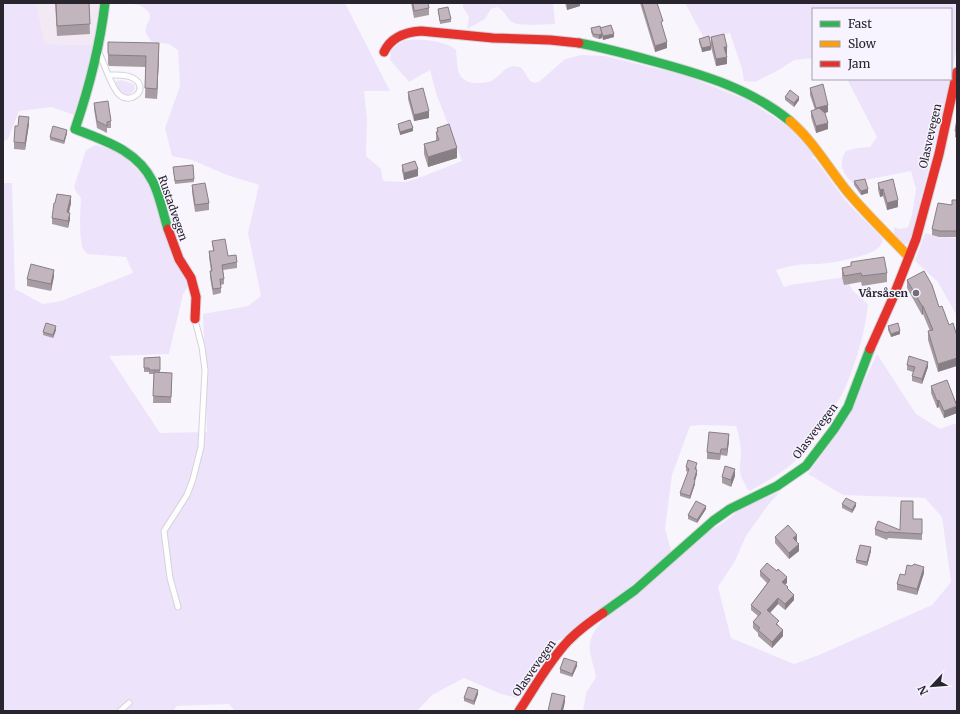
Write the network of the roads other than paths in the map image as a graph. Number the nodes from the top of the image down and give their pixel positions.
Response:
1 (104, 3) edge
2 (98, 50) junction
3 (384, 52) dead end
4 (957, 72) edge
5 (109, 75) junction
6 (909, 257) junction
7 (195, 319) joint
8 (178, 607) dead end
9 (129, 703) dead end
10 (120, 711) edge
11 (519, 711) edge

1 - 2 street, Rustadvegen
2 - 5 lane
2 - 7 street, Rustadvegen
3 - 6 street
4 - 6 street, Olasvevegen
5 - 5 lane
6 - 11 street, Olasvevegen
7 - 8 lane
9 - 10 lane

